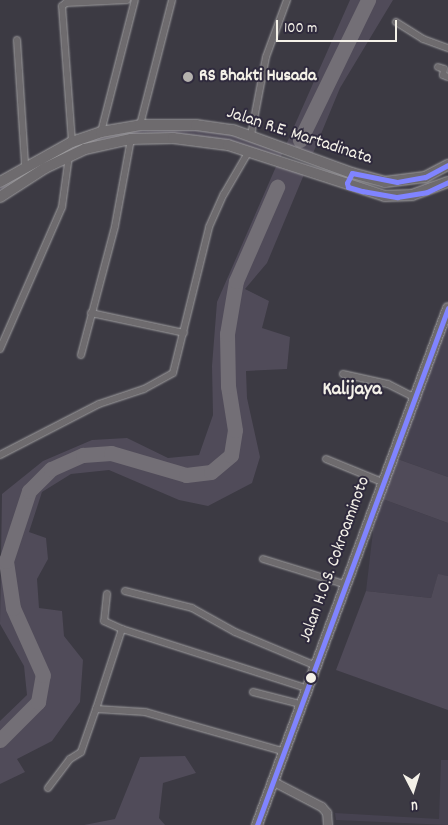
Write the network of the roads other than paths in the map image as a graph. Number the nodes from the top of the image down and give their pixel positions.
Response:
1 (122, 0) edge
2 (127, 0) edge
3 (135, 0) edge
4 (172, 0) edge
5 (287, 0) edge
6 (396, 22) dead end
7 (17, 40) dead end
8 (448, 48) edge
9 (438, 67) dead end
10 (448, 78) edge
11 (140, 125) junction
12 (101, 132) junction
13 (251, 135) junction
14 (131, 139) junction
15 (72, 142) junction
16 (249, 151) junction
17 (69, 156) junction
18 (25, 165) junction
19 (330, 165) junction
20 (448, 165) edge
21 (352, 173) junction
22 (325, 179) junction
23 (0, 182) edge
24 (448, 182) edge
25 (348, 186) junction
26 (0, 197) edge
27 (91, 313) junction
28 (447, 314) edge
29 (184, 333) junction
30 (0, 350) edge
31 (81, 354) dead end
32 (343, 374) dead end
33 (414, 397) junction
34 (0, 455) edge
35 (326, 459) dead end
36 (382, 482) junction
37 (263, 559) dead end
38 (344, 584) junction
39 (125, 591) dead end
40 (107, 594) dead end
41 (122, 629) junction
42 (314, 665) junction
43 (306, 688) junction
44 (253, 692) dead end
45 (300, 704) junction
46 (96, 709) junction
47 (282, 752) junction
48 (272, 781) junction
49 (48, 788) dead end
50 (257, 825) edge
51 (328, 825) edge

1 - 2 street
1 - 15 street
3 - 12 street
4 - 11 street
5 - 13 street
6 - 8 street
7 - 18 street
9 - 10 street
11 - 12 highway, Jalan R.E. Martadinata
11 - 13 highway, Jalan R.E. Martadinata
12 - 15 highway, Jalan R.E. Martadinata
13 - 19 highway, Jalan R.E. Martadinata
14 - 16 highway, Jalan R.E. Martadinata
14 - 17 highway, Jalan R.E. Martadinata
14 - 27 street
15 - 18 highway, Jalan R.E. Martadinata
16 - 22 highway, Jalan R.E. Martadinata
16 - 29 street
17 - 26 highway, Jalan R.E. Martadinata
17 - 30 street
18 - 23 highway, Jalan R.E. Martadinata
19 - 21 highway, Jalan R.E. Martadinata
19 - 22 highway
20 - 21 highway, Jalan R.E. Martadinata
21 - 25 highway
22 - 25 highway, Jalan R.E. Martadinata
24 - 25 highway, Jalan R.E. Martadinata
27 - 29 street
27 - 31 street
28 - 33 highway, Jalan H.O.S. Cokroaminoto
29 - 34 street
32 - 33 street
33 - 36 highway, Jalan H.O.S. Cokroaminoto
35 - 36 street
36 - 38 highway, Jalan H.O.S. Cokroaminoto
37 - 38 street
38 - 42 highway, Jalan H.O.S. Cokroaminoto
39 - 42 street
40 - 41 street
41 - 43 street
41 - 46 street
42 - 43 highway, Jalan H.O.S. Cokroaminoto
43 - 45 highway, Jalan H.O.S. Cokroaminoto
44 - 45 street
45 - 47 highway, Jalan H.O.S. Cokroaminoto
46 - 47 street
46 - 49 street
47 - 48 highway, Jalan H.O.S. Cokroaminoto
48 - 50 highway, Jalan H.O.S. Cokroaminoto
48 - 51 street

